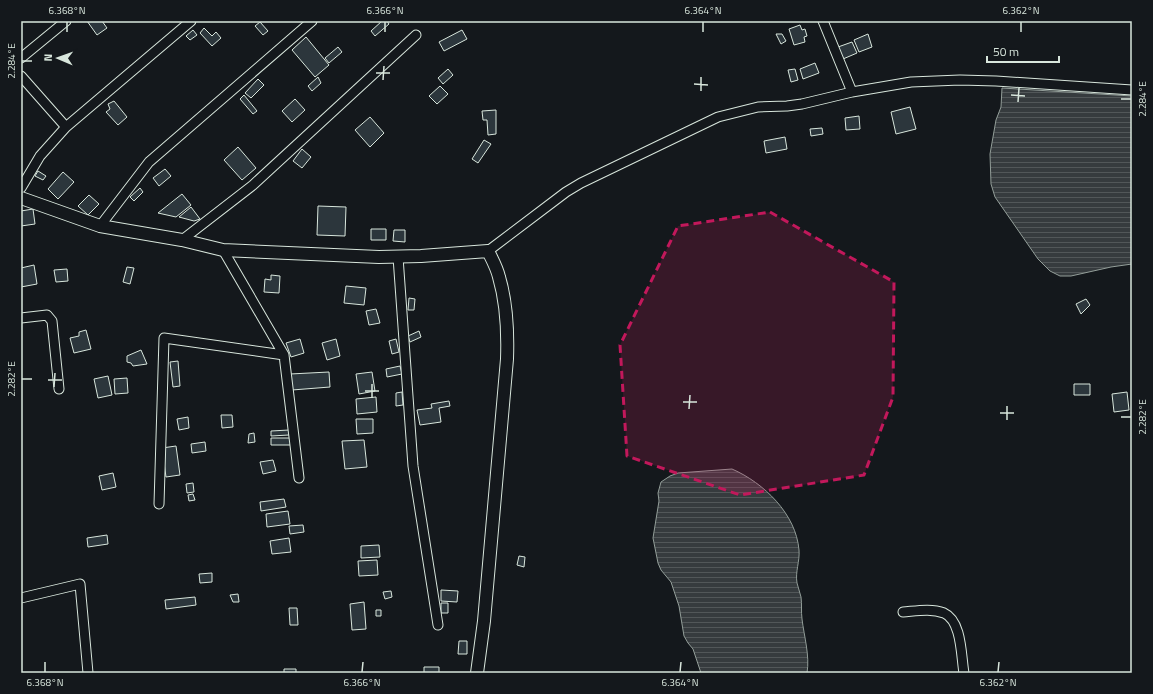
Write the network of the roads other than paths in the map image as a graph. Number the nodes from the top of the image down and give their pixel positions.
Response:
1 (66, 21) edge
2 (191, 21) edge
3 (312, 21) edge
4 (823, 21) edge
5 (416, 35) dead end
6 (21, 58) edge
7 (21, 76) edge
8 (1132, 90) edge
9 (852, 92) junction
10 (66, 127) junction
11 (21, 188) edge
12 (21, 198) edge
13 (100, 226) junction
14 (182, 240) junction
15 (223, 250) junction
16 (488, 251) junction
17 (398, 257) junction
18 (21, 318) edge
19 (284, 355) junction
20 (59, 389) dead end
21 (299, 478) dead end
22 (159, 504) dead end
23 (21, 598) edge
24 (903, 612) dead end
25 (438, 625) dead end
26 (88, 673) edge
27 (477, 673) edge
28 (964, 673) edge

1 - 6 street
2 - 10 street
3 - 13 street
4 - 9 street
5 - 14 street
7 - 10 street
8 - 9 street
9 - 16 street
10 - 11 street
12 - 13 street
13 - 14 street
14 - 15 street
15 - 17 street
15 - 19 street
16 - 17 street
16 - 27 street
17 - 25 street
18 - 20 street
19 - 21 street
19 - 22 street
23 - 26 street
24 - 28 street

